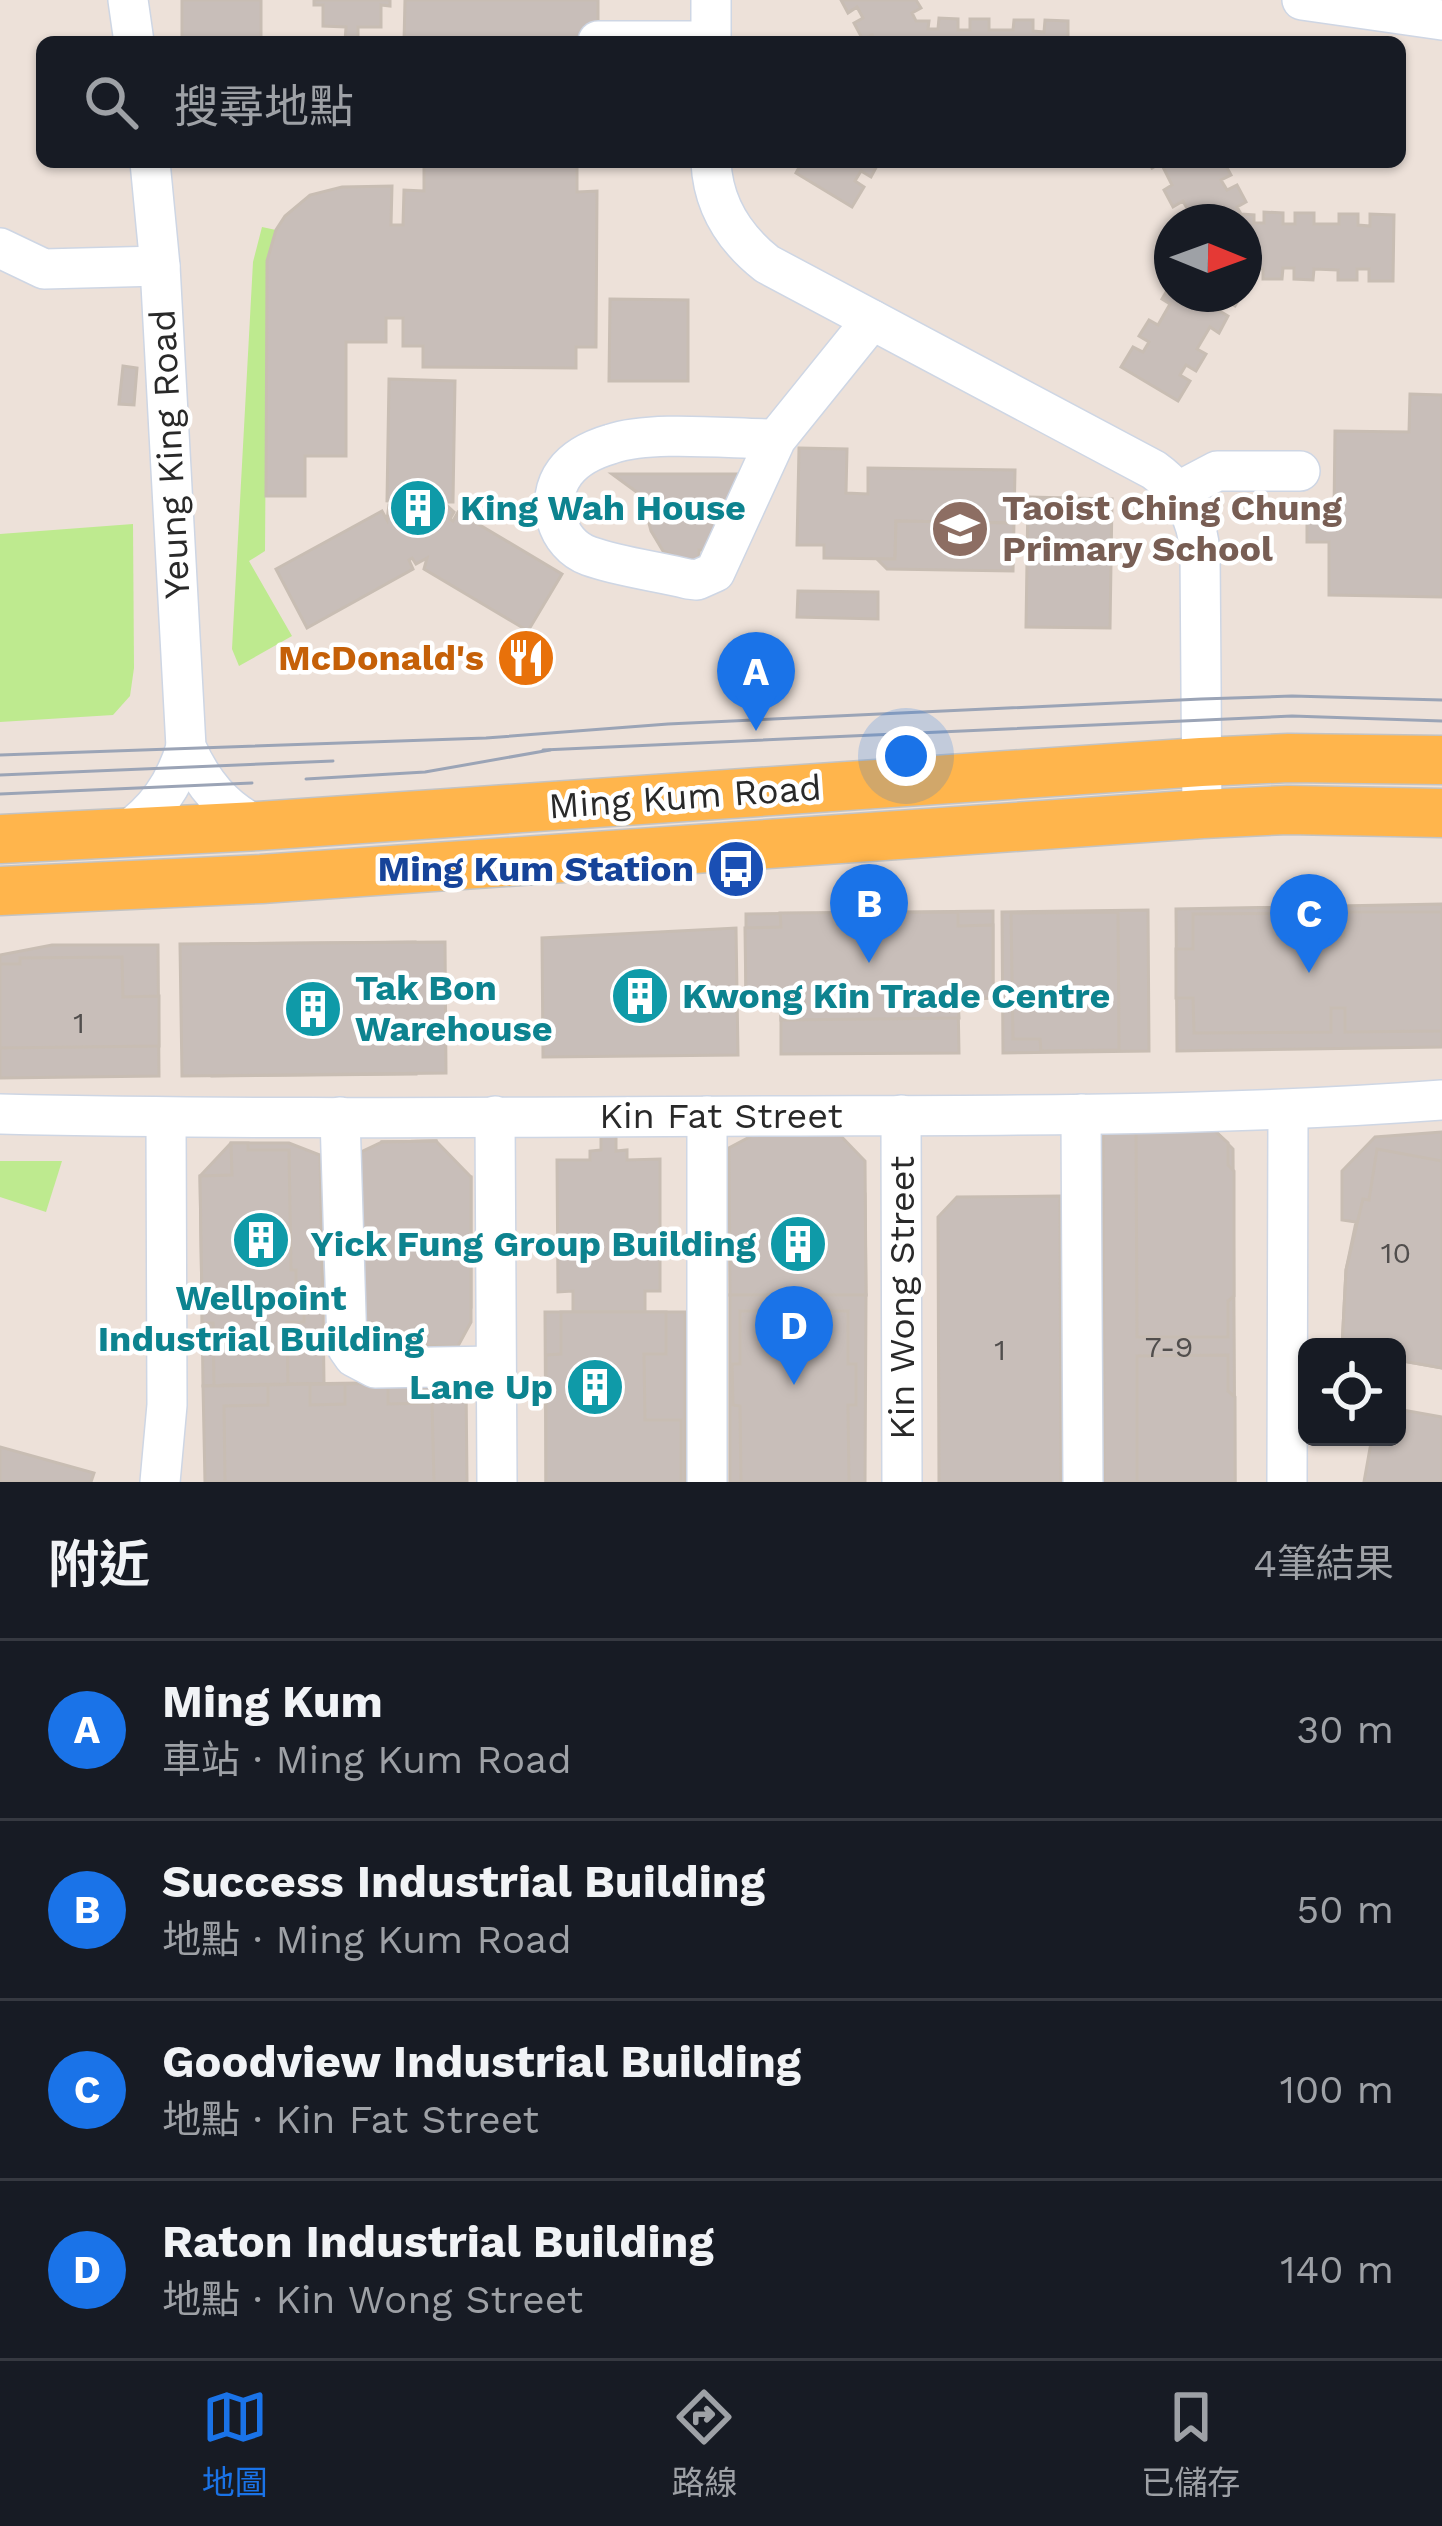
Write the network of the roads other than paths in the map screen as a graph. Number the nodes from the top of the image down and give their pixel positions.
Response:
1 (128, 0) edge
2 (711, 0) edge
3 (1302, 0) edge
4 (1442, 20) edge
5 (133, 36) edge
6 (711, 36) edge
7 (712, 168) edge
8 (158, 174) edge
9 (0, 248) edge
10 (160, 266) junction
11 (872, 320) junction
12 (776, 440) junction
13 (1300, 471) dead end
14 (1179, 491) junction
15 (186, 747) junction
16 (1442, 760) edge
17 (1201, 762) junction
18 (1442, 813) edge
19 (1202, 814) junction
20 (258, 826) junction
21 (123, 834) junction
22 (0, 839) edge
23 (0, 891) edge
24 (1442, 1100) edge
25 (1288, 1112) junction
26 (0, 1114) edge
27 (1081, 1114) junction
28 (901, 1115) junction
29 (495, 1116) junction
30 (707, 1116) junction
31 (340, 1117) junction
32 (166, 1118) junction
33 (495, 1366) junction
34 (160, 1482) edge
35 (496, 1482) edge
36 (707, 1482) edge
37 (902, 1482) edge
38 (1083, 1482) edge
39 (1287, 1482) edge

1 - 5 street
2 - 6 street
3 - 4 street
7 - 11 street
8 - 10 street, Yeung King Road
9 - 10 street
10 - 15 street, Yeung King Road
11 - 12 street
11 - 14 street
12 - 12 street
13 - 14 street
14 - 17 street
15 - 20 street, Yeung King Road
15 - 21 street, Yeung King Road
16 - 17 main road, Ming Kum Road
17 - 19 street
17 - 20 main road, Ming Kum Road
18 - 19 main road, Ming Kum Road
19 - 23 main road, Ming Kum Road
20 - 21 main road, Ming Kum Road
21 - 22 main road, Ming Kum Road
24 - 25 street, Kin Fat Street
25 - 27 street, Kin Fat Street
25 - 39 street
26 - 32 street, Kin Fat Street
27 - 28 street, Kin Fat Street
27 - 38 street
28 - 30 street, Kin Fat Street
28 - 37 street, Kin Wong Street
29 - 30 street, Kin Fat Street
29 - 31 street, Kin Fat Street
29 - 33 street
30 - 36 street
31 - 32 street, Kin Fat Street
31 - 33 street
32 - 34 street
33 - 35 street

